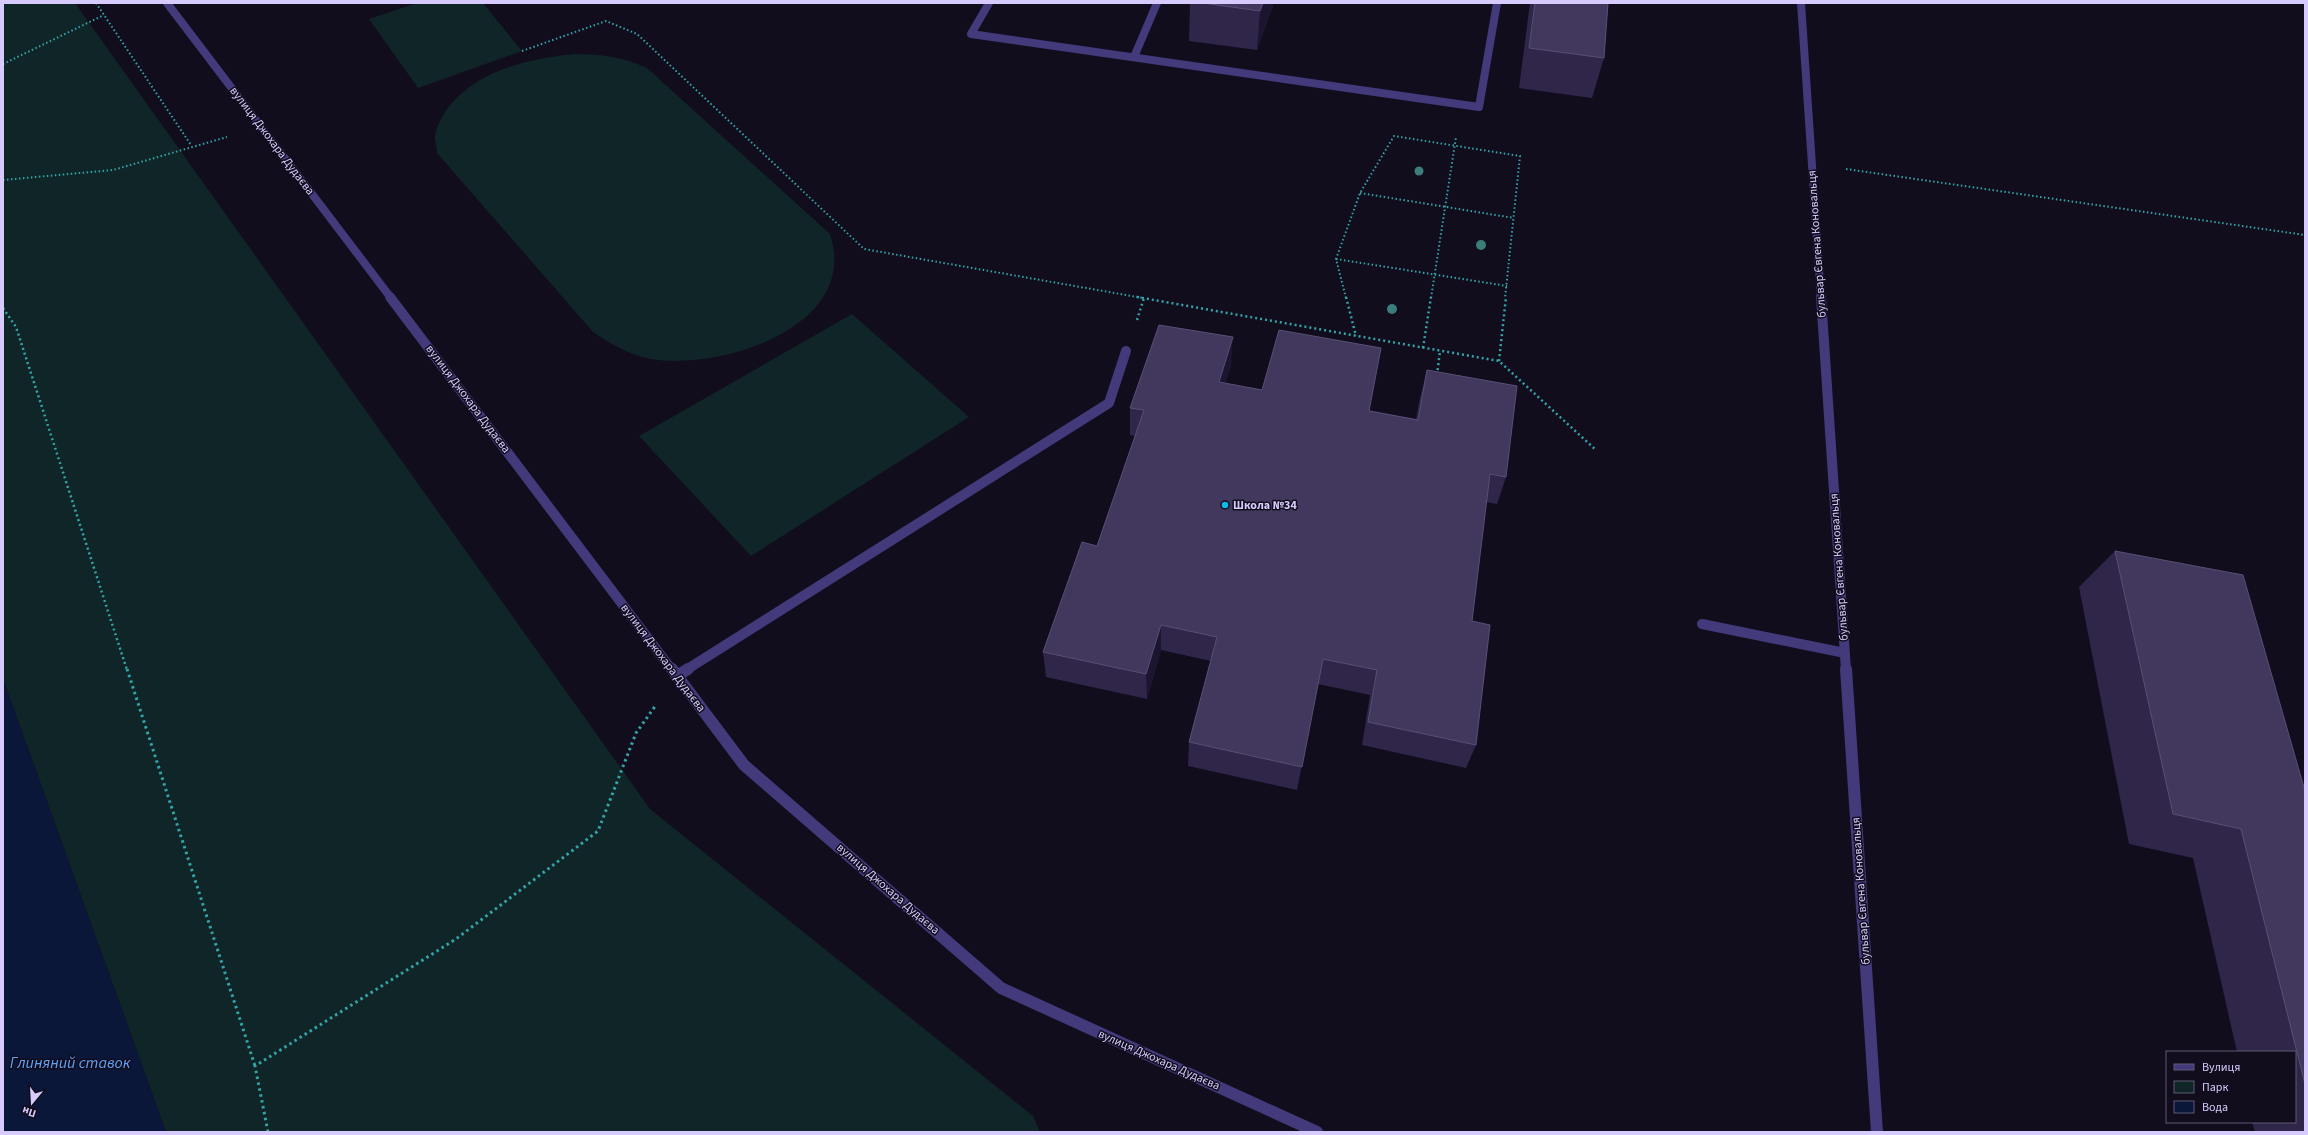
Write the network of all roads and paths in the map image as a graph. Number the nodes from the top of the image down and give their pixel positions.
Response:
1 (96, 3) edge
2 (167, 3) edge
3 (989, 3) edge
4 (1157, 3) edge
5 (1497, 3) edge
6 (1801, 3) edge
7 (104, 15) junction
8 (522, 51) dead end
9 (1134, 57) junction
10 (3, 64) edge
11 (262, 128) junction
12 (191, 146) junction
13 (1455, 146) junction
14 (1812, 164) junction
15 (3, 180) edge
16 (1360, 193) junction
17 (1445, 206) junction
18 (1514, 218) junction
19 (2305, 235) edge
20 (1336, 258) junction
21 (1434, 274) junction
22 (1507, 286) junction
23 (3, 308) edge
24 (1356, 336) junction
25 (1423, 348) junction
26 (1126, 351) dead end
27 (1440, 351) junction
28 (1499, 361) junction
29 (1436, 380) edge
30 (1596, 450) dead end
31 (1702, 624) dead end
32 (1845, 653) junction
33 (677, 676) junction
34 (255, 1066) junction
35 (268, 1132) edge
36 (1317, 1132) edge
37 (1877, 1132) edge

1 - 7 path
2 - 11 street, вулиця Джохара Дудаєва
3 - 9 street
4 - 9 street
5 - 9 street
6 - 14 street, бульвар Євгена Коновальця
7 - 10 path
7 - 12 path
8 - 24 path
11 - 12 path
11 - 33 street, вулиця Джохара Дудаєва
12 - 15 path
13 - 16 path
13 - 17 path
13 - 18 path
14 - 19 path
14 - 32 street, бульвар Євгена Коновальця
16 - 17 path
16 - 20 path
17 - 18 path
17 - 21 path
18 - 22 path
20 - 21 path
20 - 24 path
21 - 22 path
21 - 25 path
22 - 28 path
23 - 34 path
24 - 25 path
25 - 27 path
26 - 33 street
27 - 28 path
27 - 29 path
28 - 30 path
31 - 32 street
32 - 37 street, бульвар Євгена Коновальця
33 - 34 path
33 - 36 street, вулиця Джохара Дудаєва
34 - 35 path

